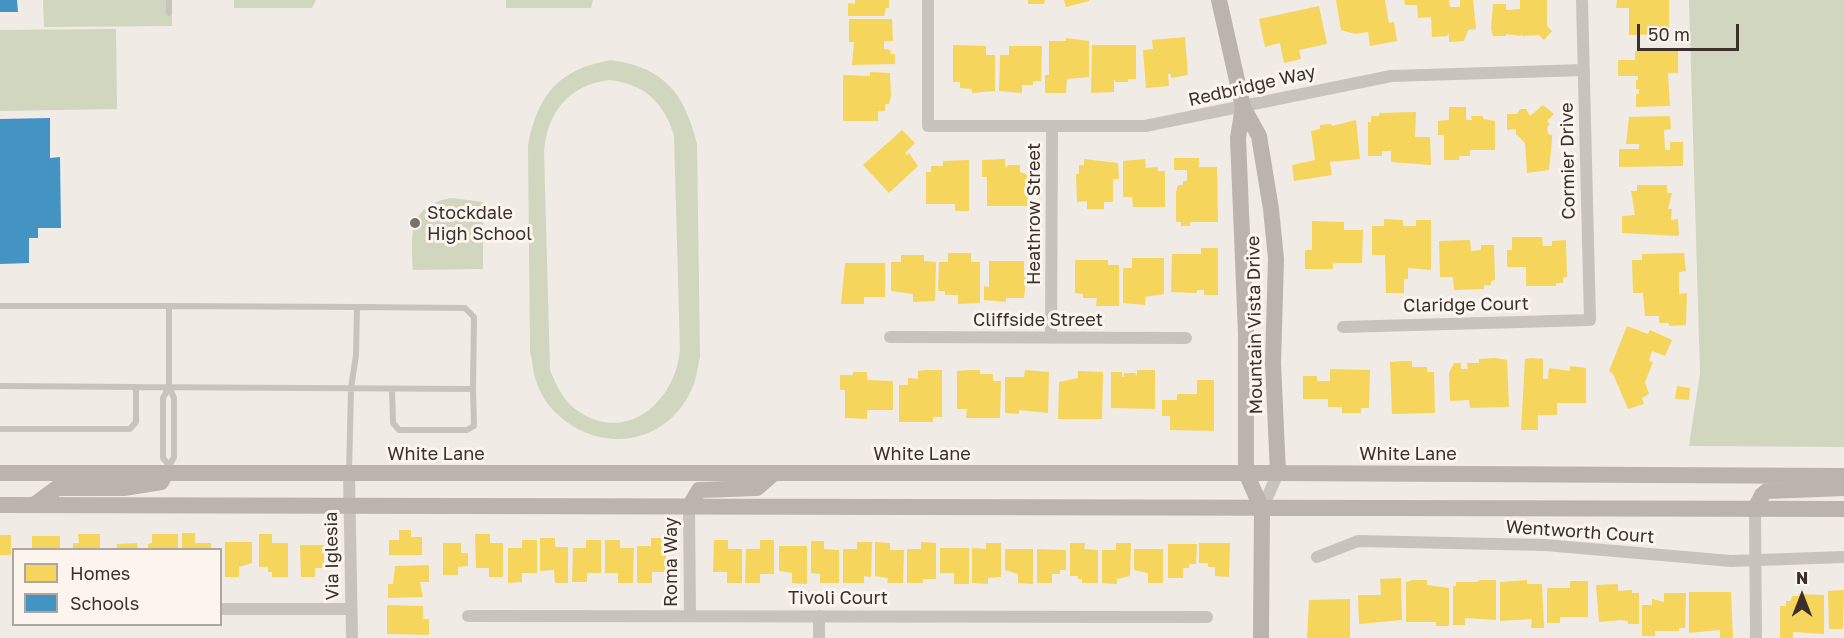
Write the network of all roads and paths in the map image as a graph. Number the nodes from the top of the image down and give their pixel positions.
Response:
1 (169, 0) edge
2 (928, 0) edge
3 (1219, 0) edge
4 (1582, 0) edge
5 (169, 13) dead end
6 (1584, 70) junction
7 (1243, 107) junction
8 (1052, 127) junction
9 (0, 306) edge
10 (169, 306) junction
11 (357, 307) junction
12 (1590, 320) joint
13 (1343, 327) dead end
14 (890, 337) dead end
15 (1051, 338) junction
16 (1186, 338) dead end
17 (0, 386) edge
18 (136, 387) junction
19 (169, 387) junction
20 (351, 388) junction
21 (392, 389) junction
22 (473, 389) junction
23 (0, 429) edge
24 (167, 469) junction
25 (0, 473) edge
26 (349, 473) junction
27 (1246, 473) junction
28 (1278, 473) junction
29 (773, 474) junction
30 (1844, 476) edge
31 (1844, 488) edge
32 (0, 505) edge
33 (34, 505) junction
34 (349, 506) junction
35 (689, 507) junction
36 (1262, 509) junction
37 (1755, 509) junction
38 (1844, 509) edge
39 (1317, 557) dead end
40 (1844, 557) edge
41 (1756, 561) junction
42 (222, 609) edge
43 (351, 609) junction
44 (468, 616) dead end
45 (690, 616) junction
46 (819, 616) junction
47 (1207, 617) dead end
48 (352, 638) edge
49 (819, 638) edge
50 (1262, 638) edge
51 (1756, 638) edge

1 - 5 lane
2 - 8 street, Redbridge Way
3 - 7 main road, Mountain Vista Drive
4 - 6 street, Cormier Drive
6 - 7 street, Redbridge Way
6 - 12 street, Cormier Drive
7 - 8 street, Redbridge Way
7 - 27 main road, Mountain Vista Drive
7 - 28 main road, Mountain Vista Drive
8 - 15 street, Heathrow Street
9 - 10 lane
10 - 11 lane
10 - 19 lane
11 - 20 lane
11 - 22 lane
12 - 13 street, Claridge Court
14 - 15 street, Cliffside Street
15 - 16 street, Cliffside Street
17 - 18 lane
18 - 19 lane
18 - 23 lane
19 - 20 lane
19 - 24 lane
19 - 24 lane
20 - 21 lane
20 - 26 lane
21 - 22 lane
21 - 22 lane
24 - 25 main road, White Lane
24 - 26 main road, White Lane
24 - 33 main road
26 - 29 main road, White Lane
26 - 34 street, Via Iglesia
27 - 28 main road, White Lane
27 - 29 main road, White Lane
27 - 36 main road, Mountain Vista Drive
28 - 30 main road, White Lane
28 - 36 street, Mountain Vista Drive
29 - 35 main road
31 - 37 main road
32 - 33 main road
33 - 34 main road
34 - 35 main road
34 - 43 street, Via Iglesia
35 - 36 main road
35 - 45 street, Roma Way
36 - 37 main road
36 - 50 main road, Mountain Vista Drive
37 - 38 main road
37 - 41 street
39 - 41 street, Wentworth Court
40 - 41 street, Wentworth Court
41 - 51 street
42 - 43 street
43 - 48 street, Via Iglesia
44 - 45 street, Tivoli Court
45 - 46 street, Tivoli Court
46 - 47 street, Tivoli Court
46 - 49 street

